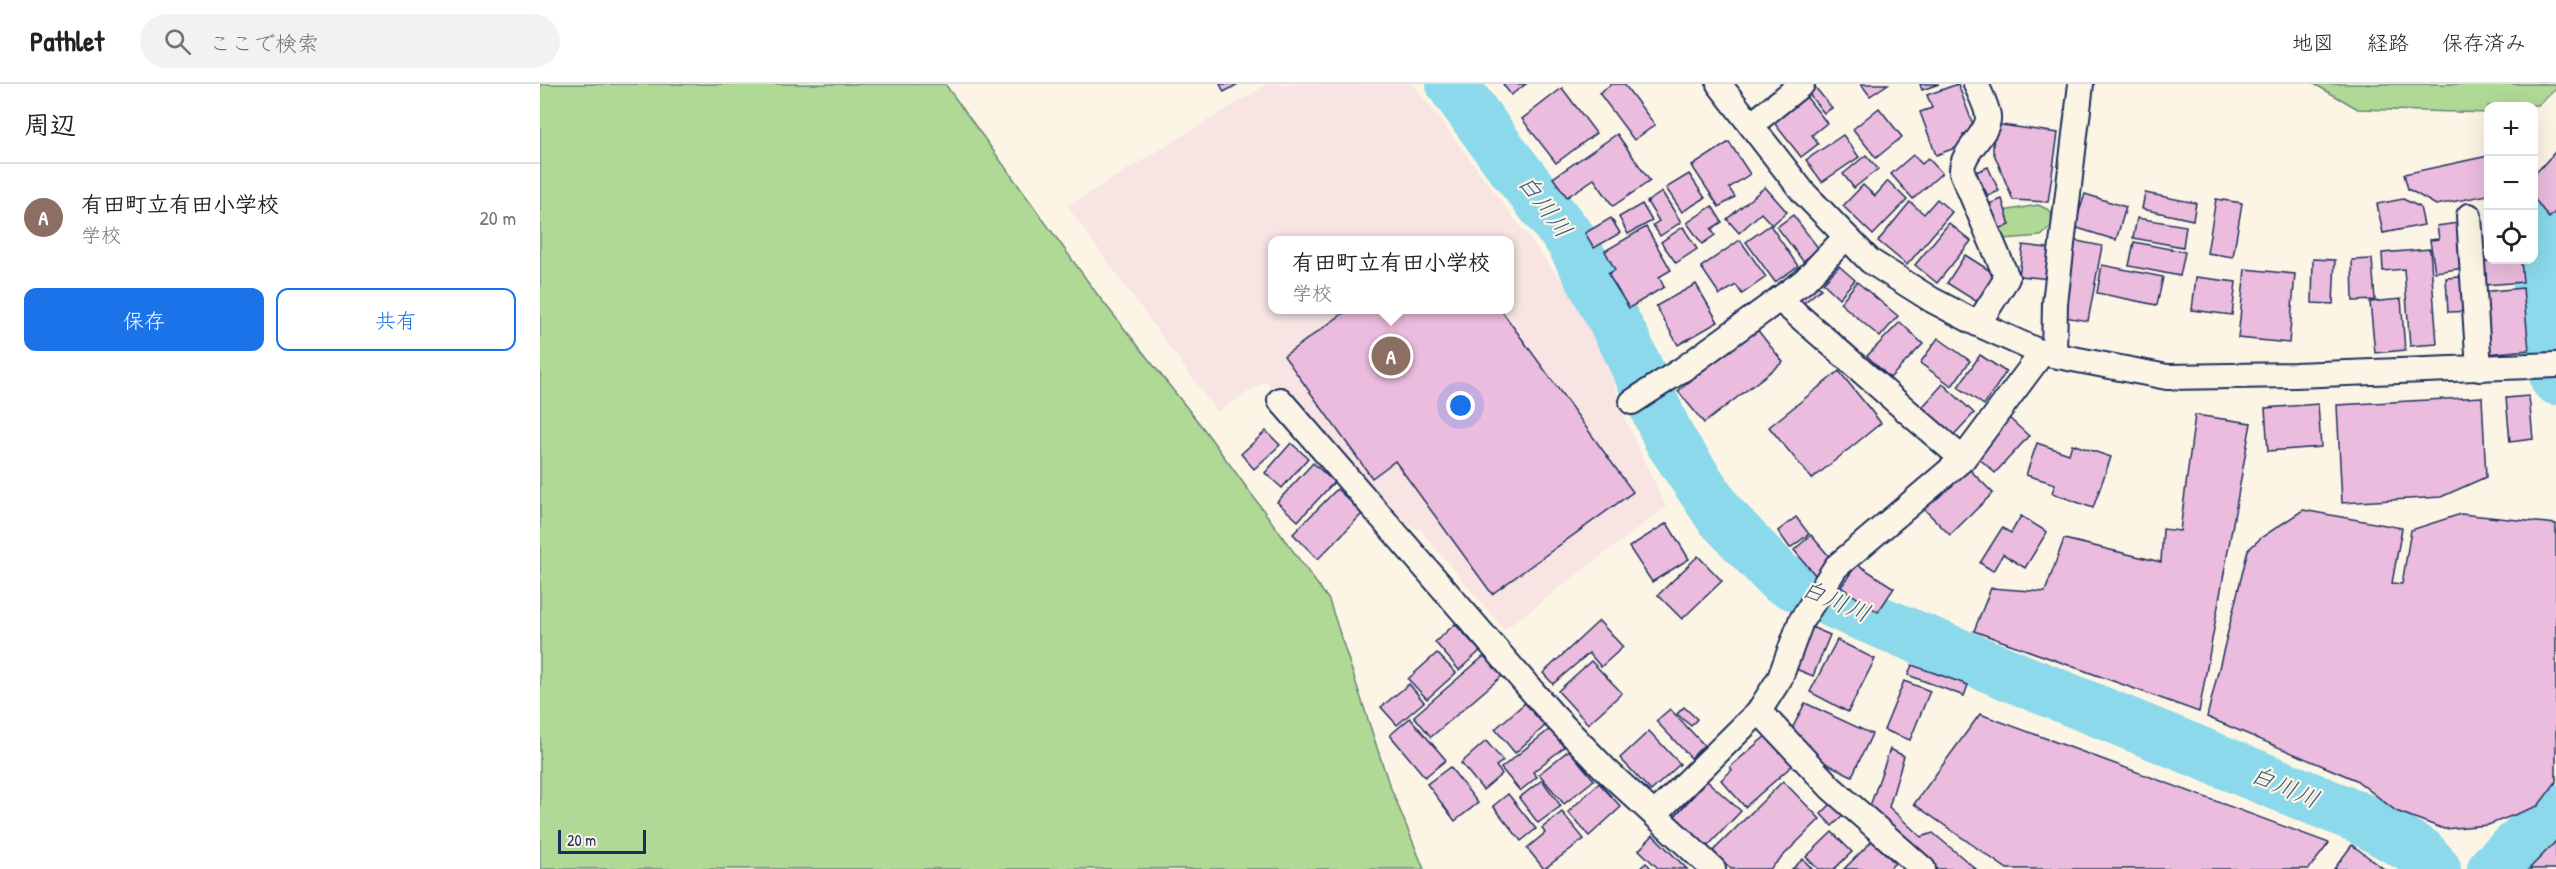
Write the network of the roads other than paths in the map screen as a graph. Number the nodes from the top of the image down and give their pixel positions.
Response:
1 (1719, 84) edge
2 (1802, 84) edge
3 (1976, 84) edge
4 (2082, 84) edge
5 (1751, 125) junction
6 (2469, 216) dead end
7 (1846, 237) junction
8 (1779, 299) junction
9 (1978, 324) junction
10 (2048, 354) junction
11 (2556, 365) edge
12 (2479, 369) junction
13 (1280, 400) dead end
14 (1632, 402) dead end
15 (1964, 459) junction
16 (1759, 711) junction
17 (1655, 814) junction
18 (1713, 869) edge
19 (1923, 869) edge

1 - 5 street
2 - 5 street
3 - 9 street
4 - 10 street
5 - 7 street
6 - 12 street
7 - 8 street
7 - 9 street
8 - 14 street
8 - 15 street
9 - 10 street
10 - 12 street
10 - 15 street
11 - 12 street
13 - 17 street
15 - 16 street
16 - 17 street
16 - 19 street
17 - 18 street

